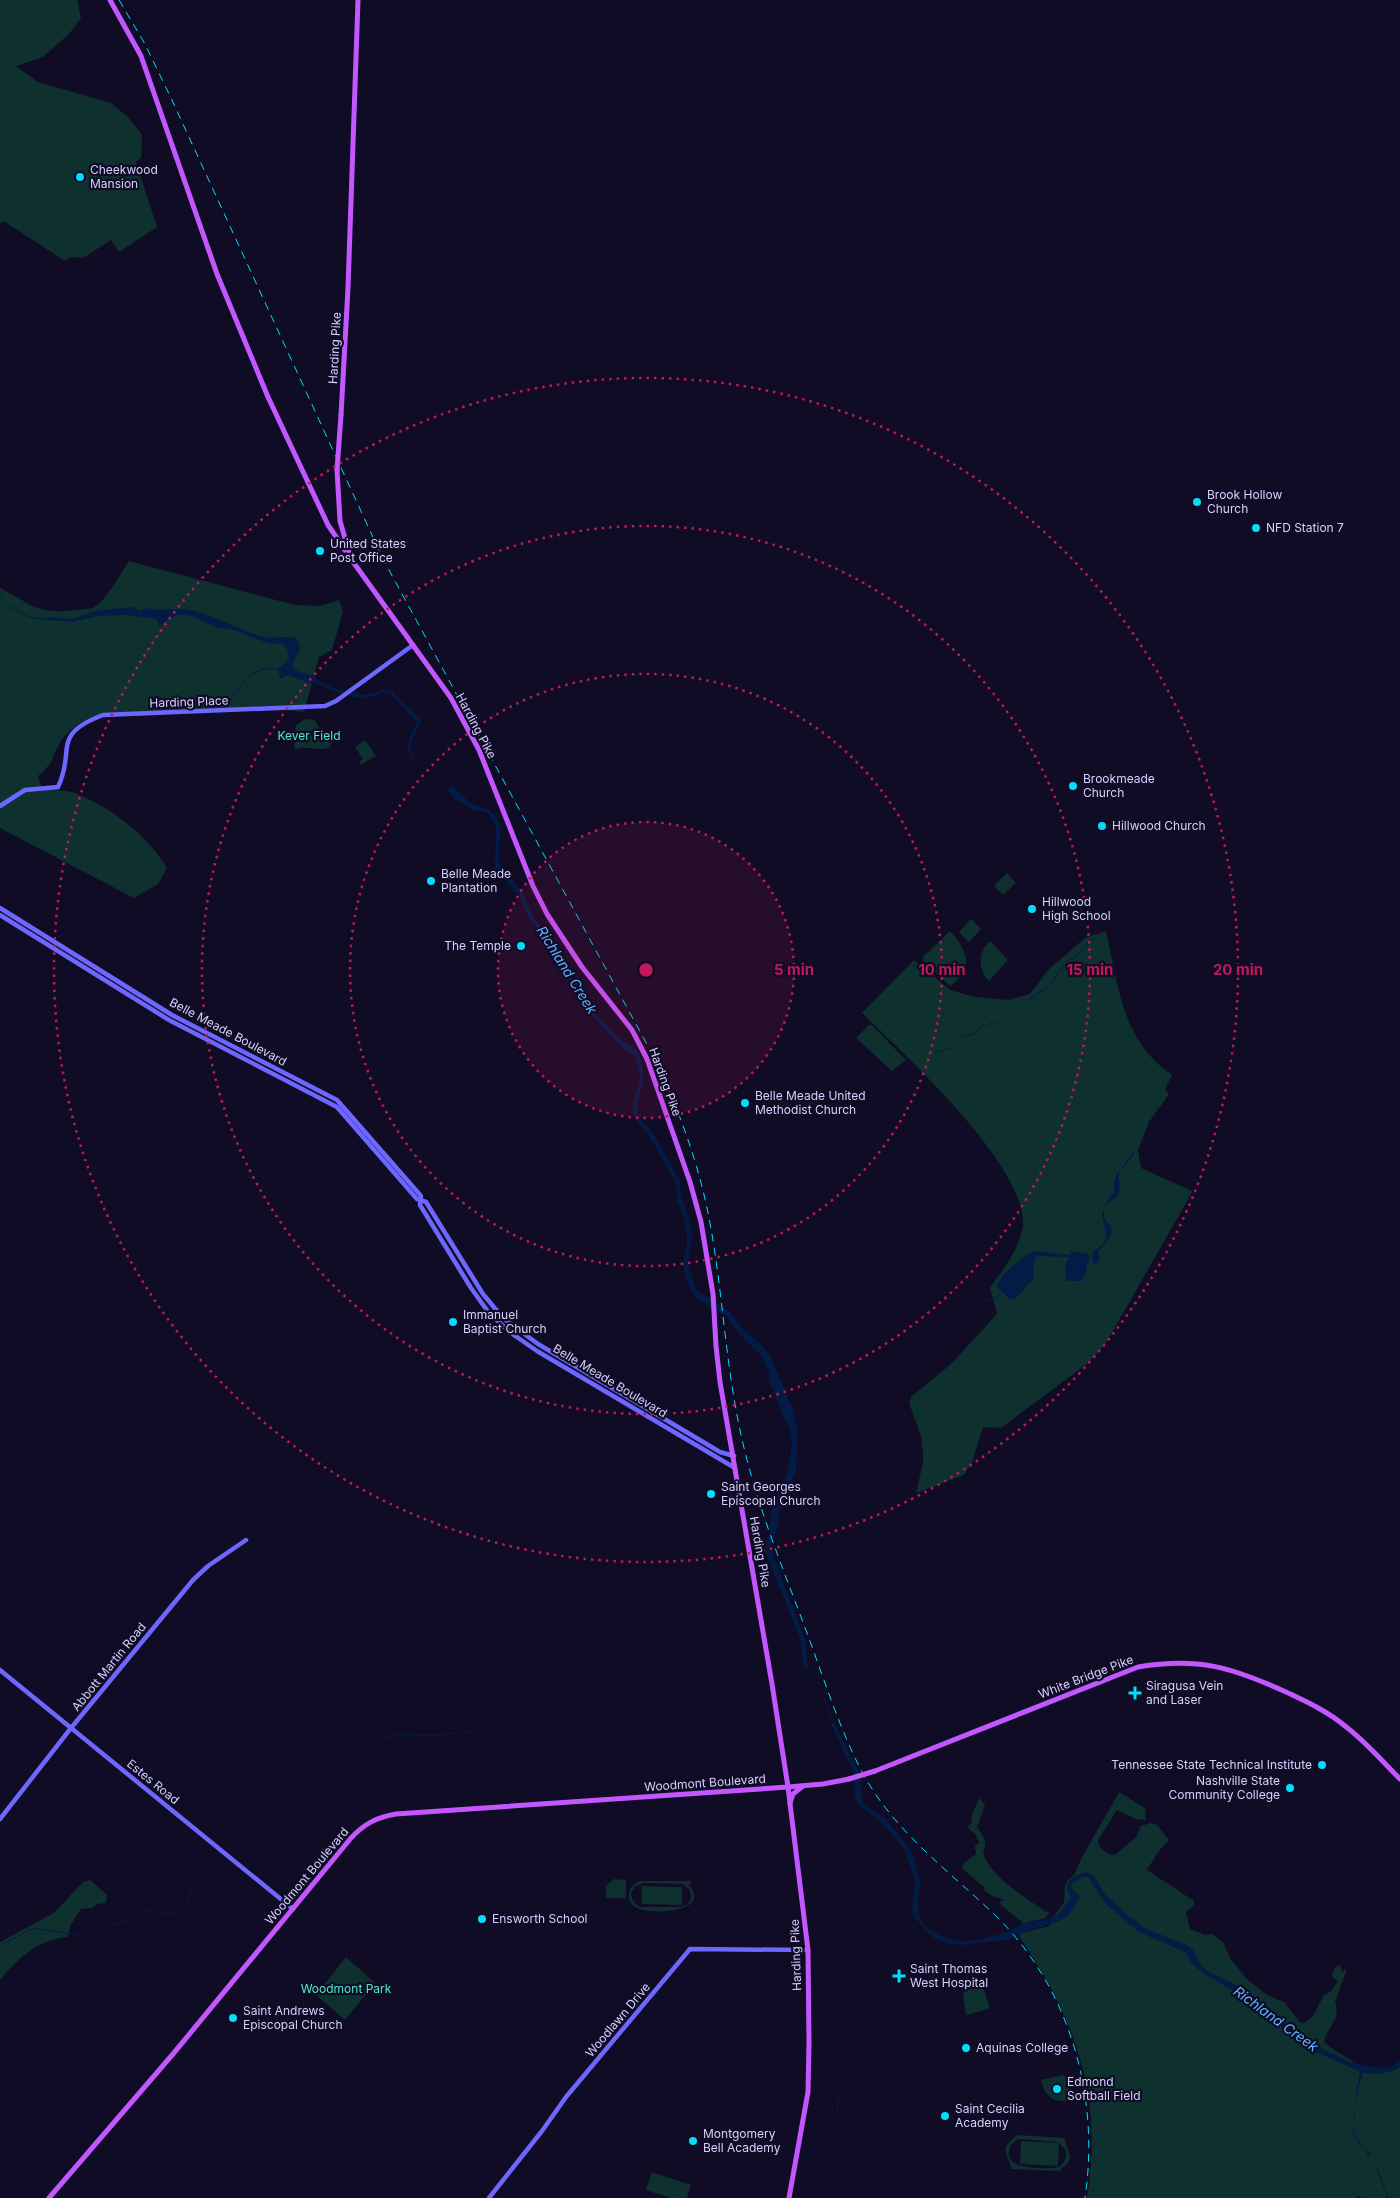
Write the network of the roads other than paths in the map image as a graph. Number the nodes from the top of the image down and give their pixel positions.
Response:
1 (110, 0) edge
2 (358, 0) edge
3 (340, 521) junction
4 (328, 525) junction
5 (350, 556) junction
6 (413, 645) junction
7 (0, 806) edge
8 (0, 908) edge
9 (0, 915) edge
10 (82, 959) junction
11 (78, 964) junction
12 (221, 1044) junction
13 (238, 1050) junction
14 (235, 1055) junction
15 (340, 1106) junction
16 (361, 1130) junction
17 (398, 1168) junction
18 (393, 1172) junction
19 (420, 1200) junction
20 (461, 1265) junction
21 (467, 1270) junction
22 (463, 1275) junction
23 (483, 1300) junction
24 (503, 1318) junction
25 (500, 1323) junction
26 (541, 1346) junction
27 (538, 1350) junction
28 (582, 1373) junction
29 (659, 1419) junction
30 (688, 1433) junction
31 (685, 1438) junction
32 (707, 1444) junction
33 (704, 1449) junction
34 (734, 1456) junction
35 (735, 1468) junction
36 (246, 1540) dead end
37 (0, 1670) edge
38 (71, 1728) junction
39 (785, 1771) junction
40 (1400, 1779) edge
41 (803, 1786) junction
42 (788, 1787) junction
43 (790, 1806) junction
44 (0, 1819) edge
45 (293, 1909) junction
46 (808, 1950) junction
47 (49, 2198) edge
48 (489, 2198) edge
49 (789, 2198) edge

1 - 4 main road
2 - 3 main road, Harding Pike, bridge
3 - 4 main road
3 - 5 main road, Harding Pike
4 - 5 main road
5 - 6 main road, Harding Pike
6 - 7 main road, Harding Place
6 - 34 main road, Harding Pike
8 - 10 main road, Belle Meade Boulevard
9 - 11 main road, Belle Meade Boulevard
10 - 11 main road
10 - 12 main road, Belle Meade Boulevard
11 - 12 main road, Belle Meade Boulevard
12 - 13 main road, Belle Meade Boulevard
12 - 14 main road, Belle Meade Boulevard
13 - 14 main road
13 - 15 main road, Belle Meade Boulevard
14 - 15 main road, Belle Meade Boulevard
15 - 16 main road, Belle Meade Boulevard
16 - 17 main road, Belle Meade Boulevard
16 - 18 main road, Belle Meade Boulevard
17 - 18 main road
17 - 19 main road, Belle Meade Boulevard
18 - 19 main road, Belle Meade Boulevard
19 - 20 main road, Belle Meade Boulevard
20 - 21 main road, Belle Meade Boulevard
20 - 22 main road, Belle Meade Boulevard
21 - 22 main road
21 - 23 main road, Belle Meade Boulevard
22 - 23 main road, Belle Meade Boulevard
23 - 24 main road, Belle Meade Boulevard
23 - 25 main road, Belle Meade Boulevard
24 - 25 main road
24 - 26 main road, Belle Meade Boulevard
25 - 27 main road, Belle Meade Boulevard
26 - 27 main road
26 - 28 main road, Belle Meade Boulevard
27 - 28 main road, Belle Meade Boulevard
28 - 29 main road, Belle Meade Boulevard
29 - 30 main road, Belle Meade Boulevard
29 - 31 main road, Belle Meade Boulevard
30 - 31 main road
30 - 32 main road, Belle Meade Boulevard
31 - 33 main road, Belle Meade Boulevard
32 - 33 main road
32 - 34 main road, Belle Meade Boulevard
33 - 35 main road, Belle Meade Boulevard
34 - 35 main road, Harding Pike
35 - 39 main road, Harding Pike
36 - 38 main road, Abbott Martin Road
37 - 38 main road, Estes Road
38 - 44 main road, Abbott Martin Road
38 - 45 main road, Estes Road
39 - 41 main road
39 - 42 main road, Harding Pike
40 - 41 main road, White Bridge Pike, bridge
41 - 42 main road, White Bridge Pike
41 - 43 main road
42 - 43 main road, Harding Pike
42 - 45 main road, Woodmont Boulevard
43 - 46 main road, Harding Pike
45 - 47 main road, Woodmont Boulevard
46 - 48 main road, Woodlawn Drive
46 - 49 main road, Harding Pike

